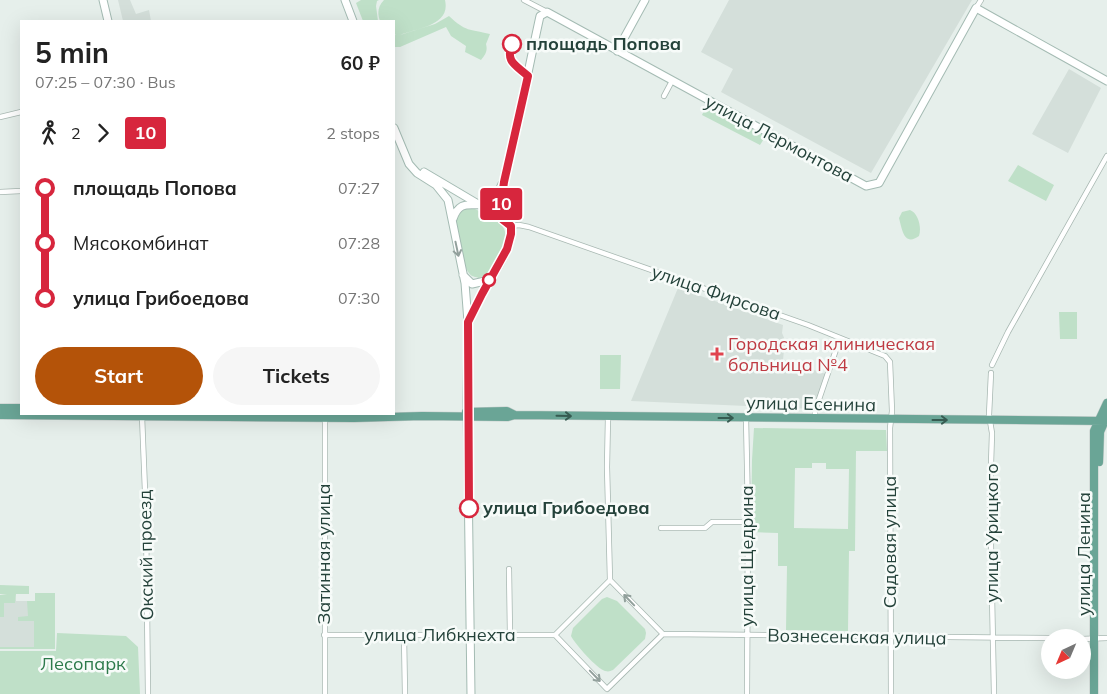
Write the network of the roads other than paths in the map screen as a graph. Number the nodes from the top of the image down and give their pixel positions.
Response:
1 (103, 0) edge
2 (346, 0) edge
3 (524, 0) edge
4 (644, 0) edge
5 (981, 0) edge
6 (533, 2) edge
7 (976, 8) junction
8 (547, 12) junction
9 (108, 20) edge
10 (353, 20) edge
11 (617, 51) junction
12 (672, 81) junction
13 (1107, 81) edge
14 (664, 96) dead end
15 (20, 112) edge
16 (0, 116) edge
17 (395, 132) edge
18 (399, 148) edge
19 (1107, 156) edge
20 (504, 182) junction
21 (20, 191) edge
22 (0, 192) edge
23 (480, 205) junction
24 (502, 219) junction
25 (452, 222) junction
26 (511, 226) junction
27 (494, 271) junction
28 (467, 281) junction
29 (482, 294) junction
30 (468, 322) junction
31 (840, 338) junction
32 (992, 365) dead end
33 (991, 372) dead end
34 (1107, 404) edge
35 (0, 408) edge
36 (20, 408) edge
37 (395, 412) edge
38 (468, 414) junction
39 (0, 415) edge
40 (46, 415) edge
41 (142, 415) edge
42 (325, 416) edge
43 (608, 417) junction
44 (746, 418) junction
45 (815, 419) junction
46 (892, 420) junction
47 (990, 420) junction
48 (1104, 420) edge
49 (748, 522) junction
50 (661, 528) dead end
51 (509, 569) dead end
52 (610, 580) junction
53 (324, 634) junction
54 (471, 634) junction
55 (663, 634) junction
56 (404, 635) junction
57 (510, 635) junction
58 (555, 635) junction
59 (747, 636) junction
60 (890, 638) junction
61 (992, 638) junction
62 (1041, 638) edge
63 (1100, 638) edge
64 (608, 691) edge
65 (148, 694) edge
66 (325, 694) edge
67 (405, 694) edge
68 (471, 694) edge
69 (747, 694) edge
70 (891, 694) edge
71 (994, 694) edge
72 (1094, 694) edge
73 (1099, 694) edge

1 - 9 street
2 - 10 street
3 - 6 street, улица Лермонтова
4 - 11 street
5 - 7 street, улица Лермонтова
6 - 8 street, улица Лермонтова
7 - 12 street, улица Лермонтова
7 - 13 street
8 - 11 street, улица Лермонтова
8 - 20 street
11 - 12 street, улица Лермонтова
12 - 14 street
15 - 16 street
17 - 18 street
18 - 23 street
18 - 25 street
19 - 32 street
20 - 23 street
20 - 24 street
21 - 22 street
23 - 24 street
23 - 25 street
24 - 26 street
25 -> 28 street
26 - 27 street
26 - 31 street, улица Фирсова
27 - 28 street
27 - 29 street
28 - 29 street
28 - 30 street
29 - 30 street
30 - 38 street
31 - 45 street
31 - 46 street, улица Фирсова
33 - 47 street, улица Урицкого
34 - 48 main road, улица Ленина
35 - 36 main road
37 - 38 main road, улица Есенина
38 - 42 main road, улица Есенина
38 -> 43 main road, улица Есенина
38 - 54 street
39 - 40 main road, улица Есенина
40 - 41 main road, улица Есенина
41 - 42 main road, улица Есенина
41 - 65 street, Окский проезд
42 - 53 street, Затинная улица
43 -> 44 main road, улица Есенина
43 - 52 street
44 - 45 main road, улица Есенина
44 - 49 street, улица Щедрина
45 - 46 main road, улица Есенина
46 -> 47 main road, улица Есенина
46 - 60 street, Садовая улица
47 - 48 main road, улица Есенина
47 - 61 street, улица Урицкого
48 - 63 main road, улица Ленина
49 - 50 street
49 - 59 street, улица Щедрина
51 - 57 street
55 -> 52 street
52 - 58 street
53 - 56 street, улица Либкнехта
53 - 66 street, Затинная улица
54 - 56 street, улица Либкнехта
54 - 57 street, улица Либкнехта
54 - 68 street
55 - 59 street, Вознесенская улица
55 - 64 street
56 - 67 street
57 - 58 street, улица Либкнехта
58 -> 64 street
59 - 60 street, Вознесенская улица
59 - 69 street, улица Щедрина
60 - 61 street, Вознесенская улица
60 - 70 street, Садовая улица
61 - 62 street, Вознесенская улица
61 - 71 street, улица Урицкого
63 - 72 main road, улица Ленина
63 - 73 main road, улица Ленина

